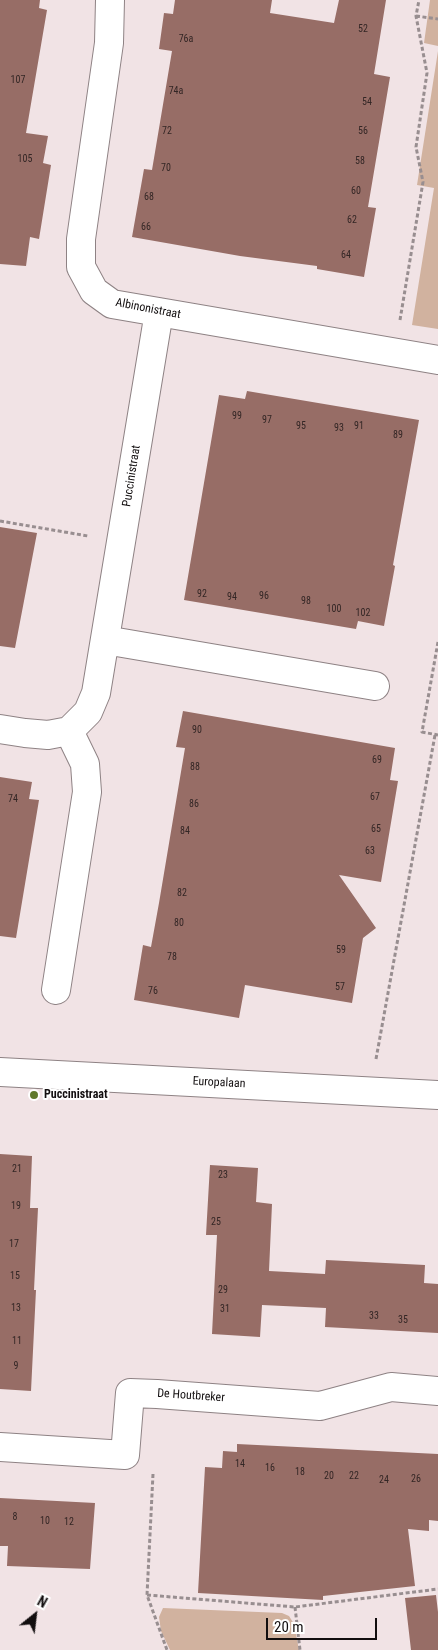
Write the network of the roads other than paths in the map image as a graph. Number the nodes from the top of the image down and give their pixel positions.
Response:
1 (110, 0) edge
2 (159, 312) junction
3 (438, 360) edge
4 (105, 640) junction
5 (375, 686) dead end
6 (0, 729) edge
7 (69, 730) junction
8 (56, 990) dead end
9 (0, 1072) edge
10 (438, 1095) edge
11 (438, 1391) edge
12 (0, 1447) edge

1 - 2 street, Albinonistraat
2 - 3 street, Albinonistraat
2 - 4 street, Puccinistraat
4 - 5 street
4 - 7 street, Puccinistraat
6 - 7 street
7 - 8 street
9 - 10 street, Europalaan
11 - 12 street, De Houtbreker

